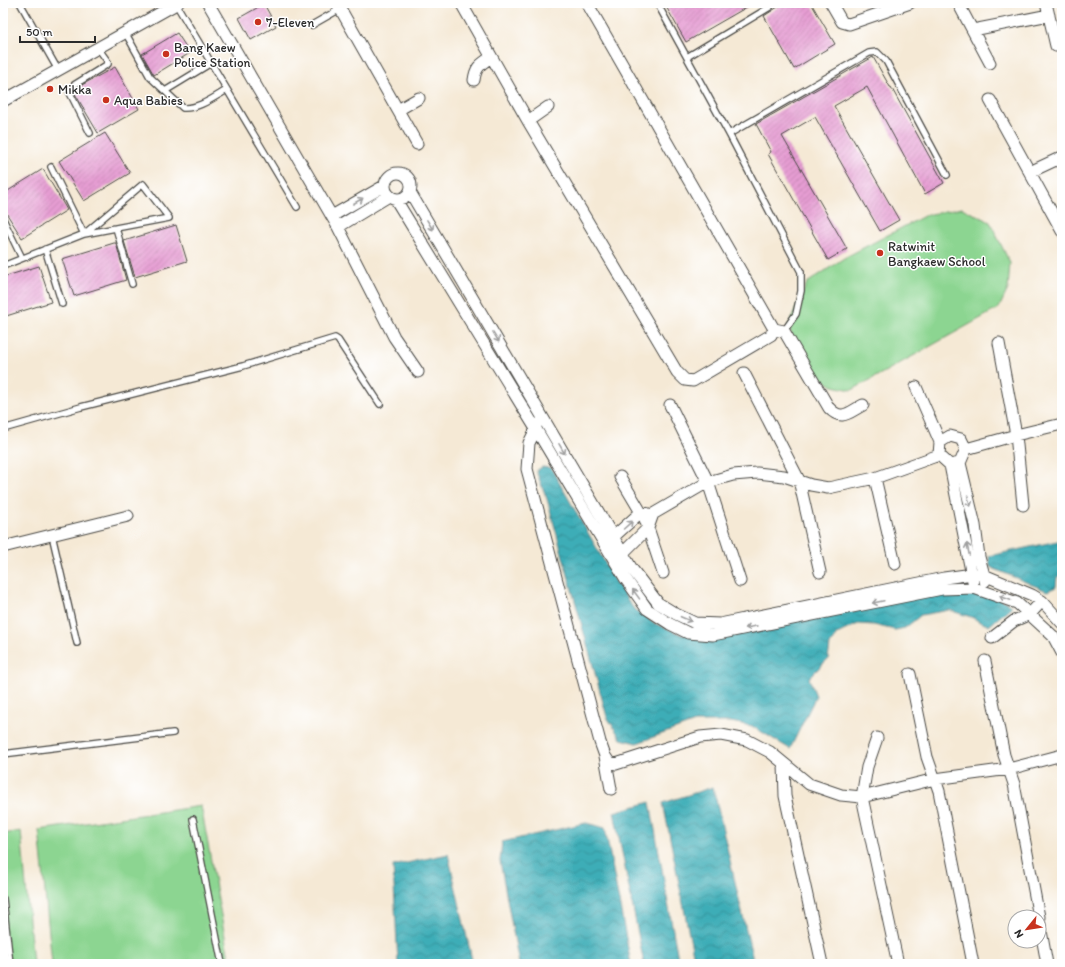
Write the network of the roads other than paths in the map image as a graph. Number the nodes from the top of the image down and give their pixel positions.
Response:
1 (20, 3) edge
2 (208, 3) edge
3 (461, 3) edge
4 (588, 3) edge
5 (657, 3) edge
6 (831, 3) edge
7 (910, 3) edge
8 (958, 3) edge
9 (1046, 3) edge
10 (177, 4) edge
11 (339, 6) edge
12 (770, 7) dead end
13 (1049, 15) junction
14 (312, 25) dead end
15 (972, 30) junction
16 (125, 32) junction
17 (1056, 46) dead end
18 (98, 48) junction
19 (492, 57) junction
20 (688, 57) junction
21 (990, 62) dead end
22 (211, 63) junction
23 (58, 70) junction
24 (474, 80) dead end
25 (227, 90) junction
26 (165, 91) junction
27 (419, 98) dead end
28 (990, 100) dead end
29 (3, 101) edge
30 (548, 108) dead end
31 (398, 110) junction
32 (528, 121) junction
33 (90, 133) dead end
34 (729, 134) junction
35 (417, 144) dead end
36 (1062, 157) edge
37 (51, 167) dead end
38 (1030, 172) junction
39 (947, 174) dead end
40 (384, 186) junction
41 (410, 192) junction
42 (393, 198) junction
43 (297, 207) dead end
44 (332, 216) junction
45 (3, 219) edge
46 (338, 227) junction
47 (116, 228) junction
48 (1062, 230) edge
49 (84, 234) junction
50 (45, 249) junction
51 (22, 258) junction
52 (3, 266) edge
53 (132, 284) dead end
54 (62, 304) dead end
55 (779, 330) junction
56 (998, 343) dead end
57 (418, 372) dead end
58 (744, 373) dead end
59 (916, 387) dead end
60 (380, 404) dead end
61 (670, 405) dead end
62 (863, 405) dead end
63 (538, 408) junction
64 (1062, 424) edge
65 (3, 429) edge
66 (536, 429) junction
67 (1016, 435) junction
68 (940, 442) junction
69 (966, 449) junction
70 (938, 455) junction
71 (955, 464) junction
72 (620, 477) dead end
73 (875, 478) junction
74 (799, 480) junction
75 (708, 482) junction
76 (1023, 505) dead end
77 (642, 512) junction
78 (653, 514) junction
79 (128, 516) dead end
80 (648, 528) junction
81 (52, 535) junction
82 (614, 537) junction
83 (604, 544) junction
84 (3, 547) edge
85 (623, 553) junction
86 (613, 558) junction
87 (895, 564) dead end
88 (628, 572) junction
89 (820, 572) dead end
90 (663, 573) dead end
91 (973, 574) junction
92 (984, 575) junction
93 (740, 581) dead end
94 (974, 588) junction
95 (985, 591) junction
96 (1042, 601) junction
97 (815, 610) junction
98 (1030, 614) junction
99 (1062, 624) edge
100 (1053, 636) junction
101 (992, 638) dead end
102 (77, 643) dead end
103 (1062, 653) edge
104 (985, 661) dead end
105 (910, 674) dead end
106 (173, 733) dead end
107 (877, 738) dead end
108 (3, 754) edge
109 (1062, 755) edge
110 (605, 756) junction
111 (784, 764) junction
112 (1009, 769) junction
113 (935, 779) junction
114 (611, 789) dead end
115 (862, 797) junction
116 (194, 819) dead end
117 (3, 898) edge
118 (1037, 909) edge
119 (1044, 949) edge
120 (10, 964) edge
121 (222, 964) edge
122 (822, 964) edge
123 (898, 964) edge
124 (973, 964) edge
125 (1047, 964) edge

1 - 23 lane
2 - 44 street
3 - 19 street
4 - 55 street
5 - 20 lane
6 - 7 street
8 - 15 street
9 - 13 street
10 - 16 street
10 - 22 lane
11 - 14 lane
11 - 31 street
12 - 20 lane
13 - 15 street
13 - 17 street
15 - 21 street
16 - 18 street
16 - 26 lane
18 - 23 street
18 - 33 lane
19 - 24 street
19 - 32 street
20 - 34 lane
22 - 25 lane
22 - 26 lane
23 - 29 street
25 - 26 lane
25 - 43 lane
27 - 31 street
28 - 38 street
30 - 32 street
31 - 35 street
32 - 55 street
34 - 39 lane
34 - 55 lane
36 - 38 street
37 - 49 lane
38 - 48 street
40 - 41 street
40 - 42 street
44 -> 40 street
41 - 42 street
41 -> 63 street
42 - 46 street
42 - 66 street
44 - 46 street
45 - 51 lane
46 - 57 street
47 - 49 lane
47 - 49 lane
47 - 53 lane
49 - 50 lane
50 - 51 lane
50 - 54 lane
51 - 52 lane
55 - 62 street
56 - 67 street
58 - 74 street
59 - 68 street
60 - 65 lane
61 - 75 street
63 - 66 street
63 -> 82 street
64 - 67 street
66 - 83 street
66 - 110 street
67 - 69 street
67 - 76 street
68 - 69 street
68 - 70 street
69 - 71 street
70 - 71 street
70 - 73 street
91 -> 71 street
71 -> 92 street
72 - 77 street
73 - 74 street
73 - 87 street
74 - 75 street
74 - 89 street
75 - 78 street
75 - 93 street
77 - 78 street
77 - 80 street
82 -> 77 street
78 - 80 street
79 - 81 street
80 - 85 street
80 - 90 street
81 - 84 street
81 - 102 lane
82 - 83 street
82 - 85 street
83 - 86 street
85 - 86 street
85 - 88 street
86 - 88 street
88 - 97 street
91 - 92 street
91 - 94 street
91 - 97 street
92 - 95 street
92 - 96 street
94 - 95 street
94 -> 97 street
98 -> 95 street
96 - 98 street
96 - 99 street
98 - 100 street
98 - 101 street
99 - 100 street
100 - 103 street
104 - 112 street
105 - 113 street
106 - 108 lane
107 - 115 street
109 - 112 street
110 - 111 street
110 - 114 street
111 - 115 street
111 - 122 street
112 - 113 street
112 - 118 street
113 - 115 street
113 - 124 street
115 - 123 street
116 - 121 lane
117 - 120 lane
119 - 125 street

